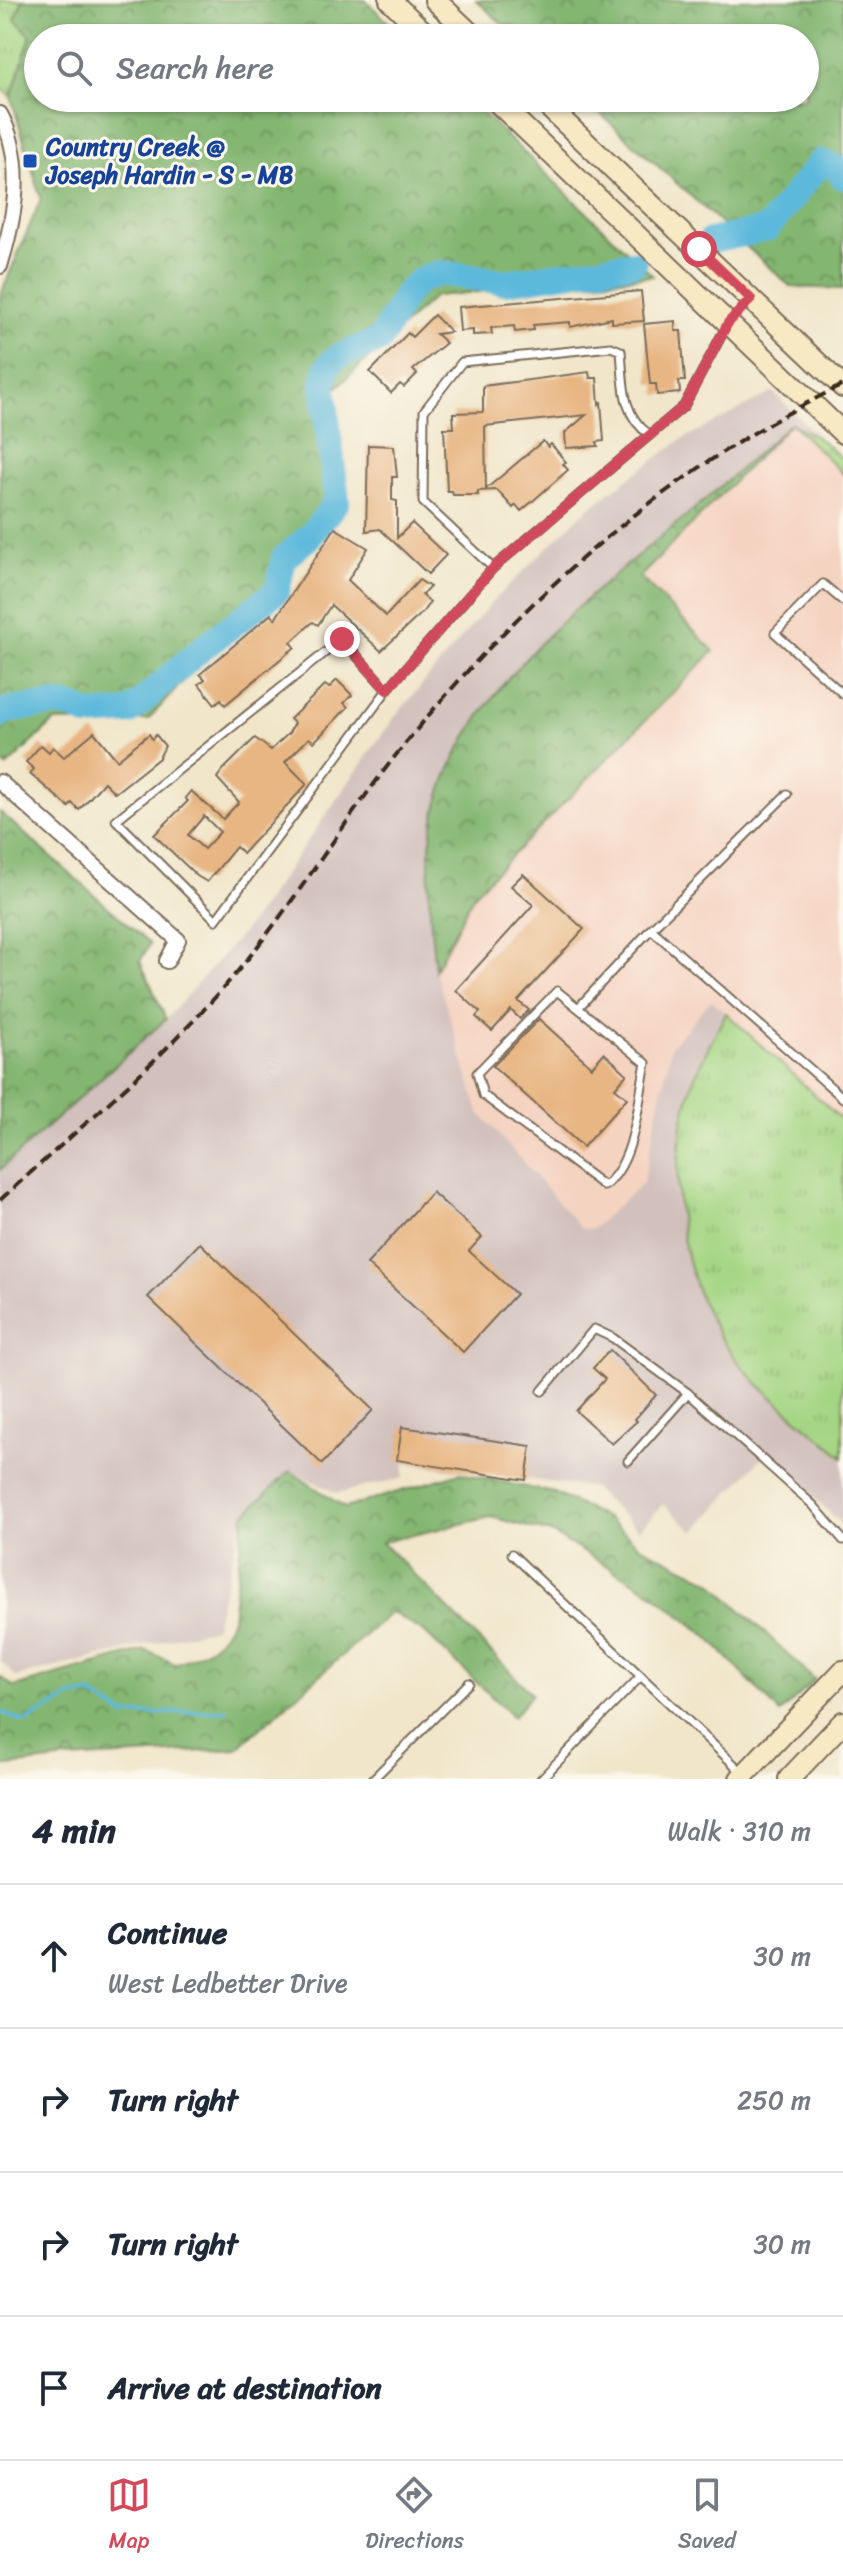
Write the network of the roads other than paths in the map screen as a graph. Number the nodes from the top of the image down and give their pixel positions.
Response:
1 (390, 0) edge
2 (435, 0) edge
3 (415, 24) edge
4 (460, 24) edge
5 (508, 112) edge
6 (554, 112) edge
7 (0, 114) edge
8 (0, 266) edge
9 (751, 299) junction
10 (728, 323) junction
11 (843, 387) edge
12 (843, 433) edge
13 (650, 435) junction
14 (493, 568) junction
15 (843, 601) edge
16 (387, 690) junction
17 (843, 694) edge
18 (0, 782) edge
19 (787, 794) dead end
20 (651, 929) junction
21 (167, 961) dead end
22 (579, 1007) junction
23 (843, 1098) edge
24 (542, 1391) dead end
25 (688, 1393) junction
26 (628, 1461) dead end
27 (843, 1540) edge
28 (512, 1554) dead end
29 (843, 1671) edge
30 (641, 1676) junction
31 (469, 1683) dead end
32 (843, 1722) edge
33 (742, 1776) edge
34 (373, 1779) edge
35 (541, 1779) edge
36 (789, 1779) edge

1 - 3 main road
2 - 4 main road
5 - 10 main road
6 - 9 main road
7 - 8 street
9 - 10 main road
9 - 11 main road
10 - 12 main road
10 - 13 lane
13 - 14 lane
13 - 14 lane
14 - 16 lane
15 - 17 lane
16 - 16 lane
18 - 21 street
19 - 20 lane
20 - 22 lane
20 - 23 lane
22 - 22 lane
24 - 25 lane
25 - 26 lane
25 - 27 lane
28 - 30 lane
29 - 33 main road
30 - 33 lane
30 - 35 lane
31 - 34 lane
32 - 36 main road

